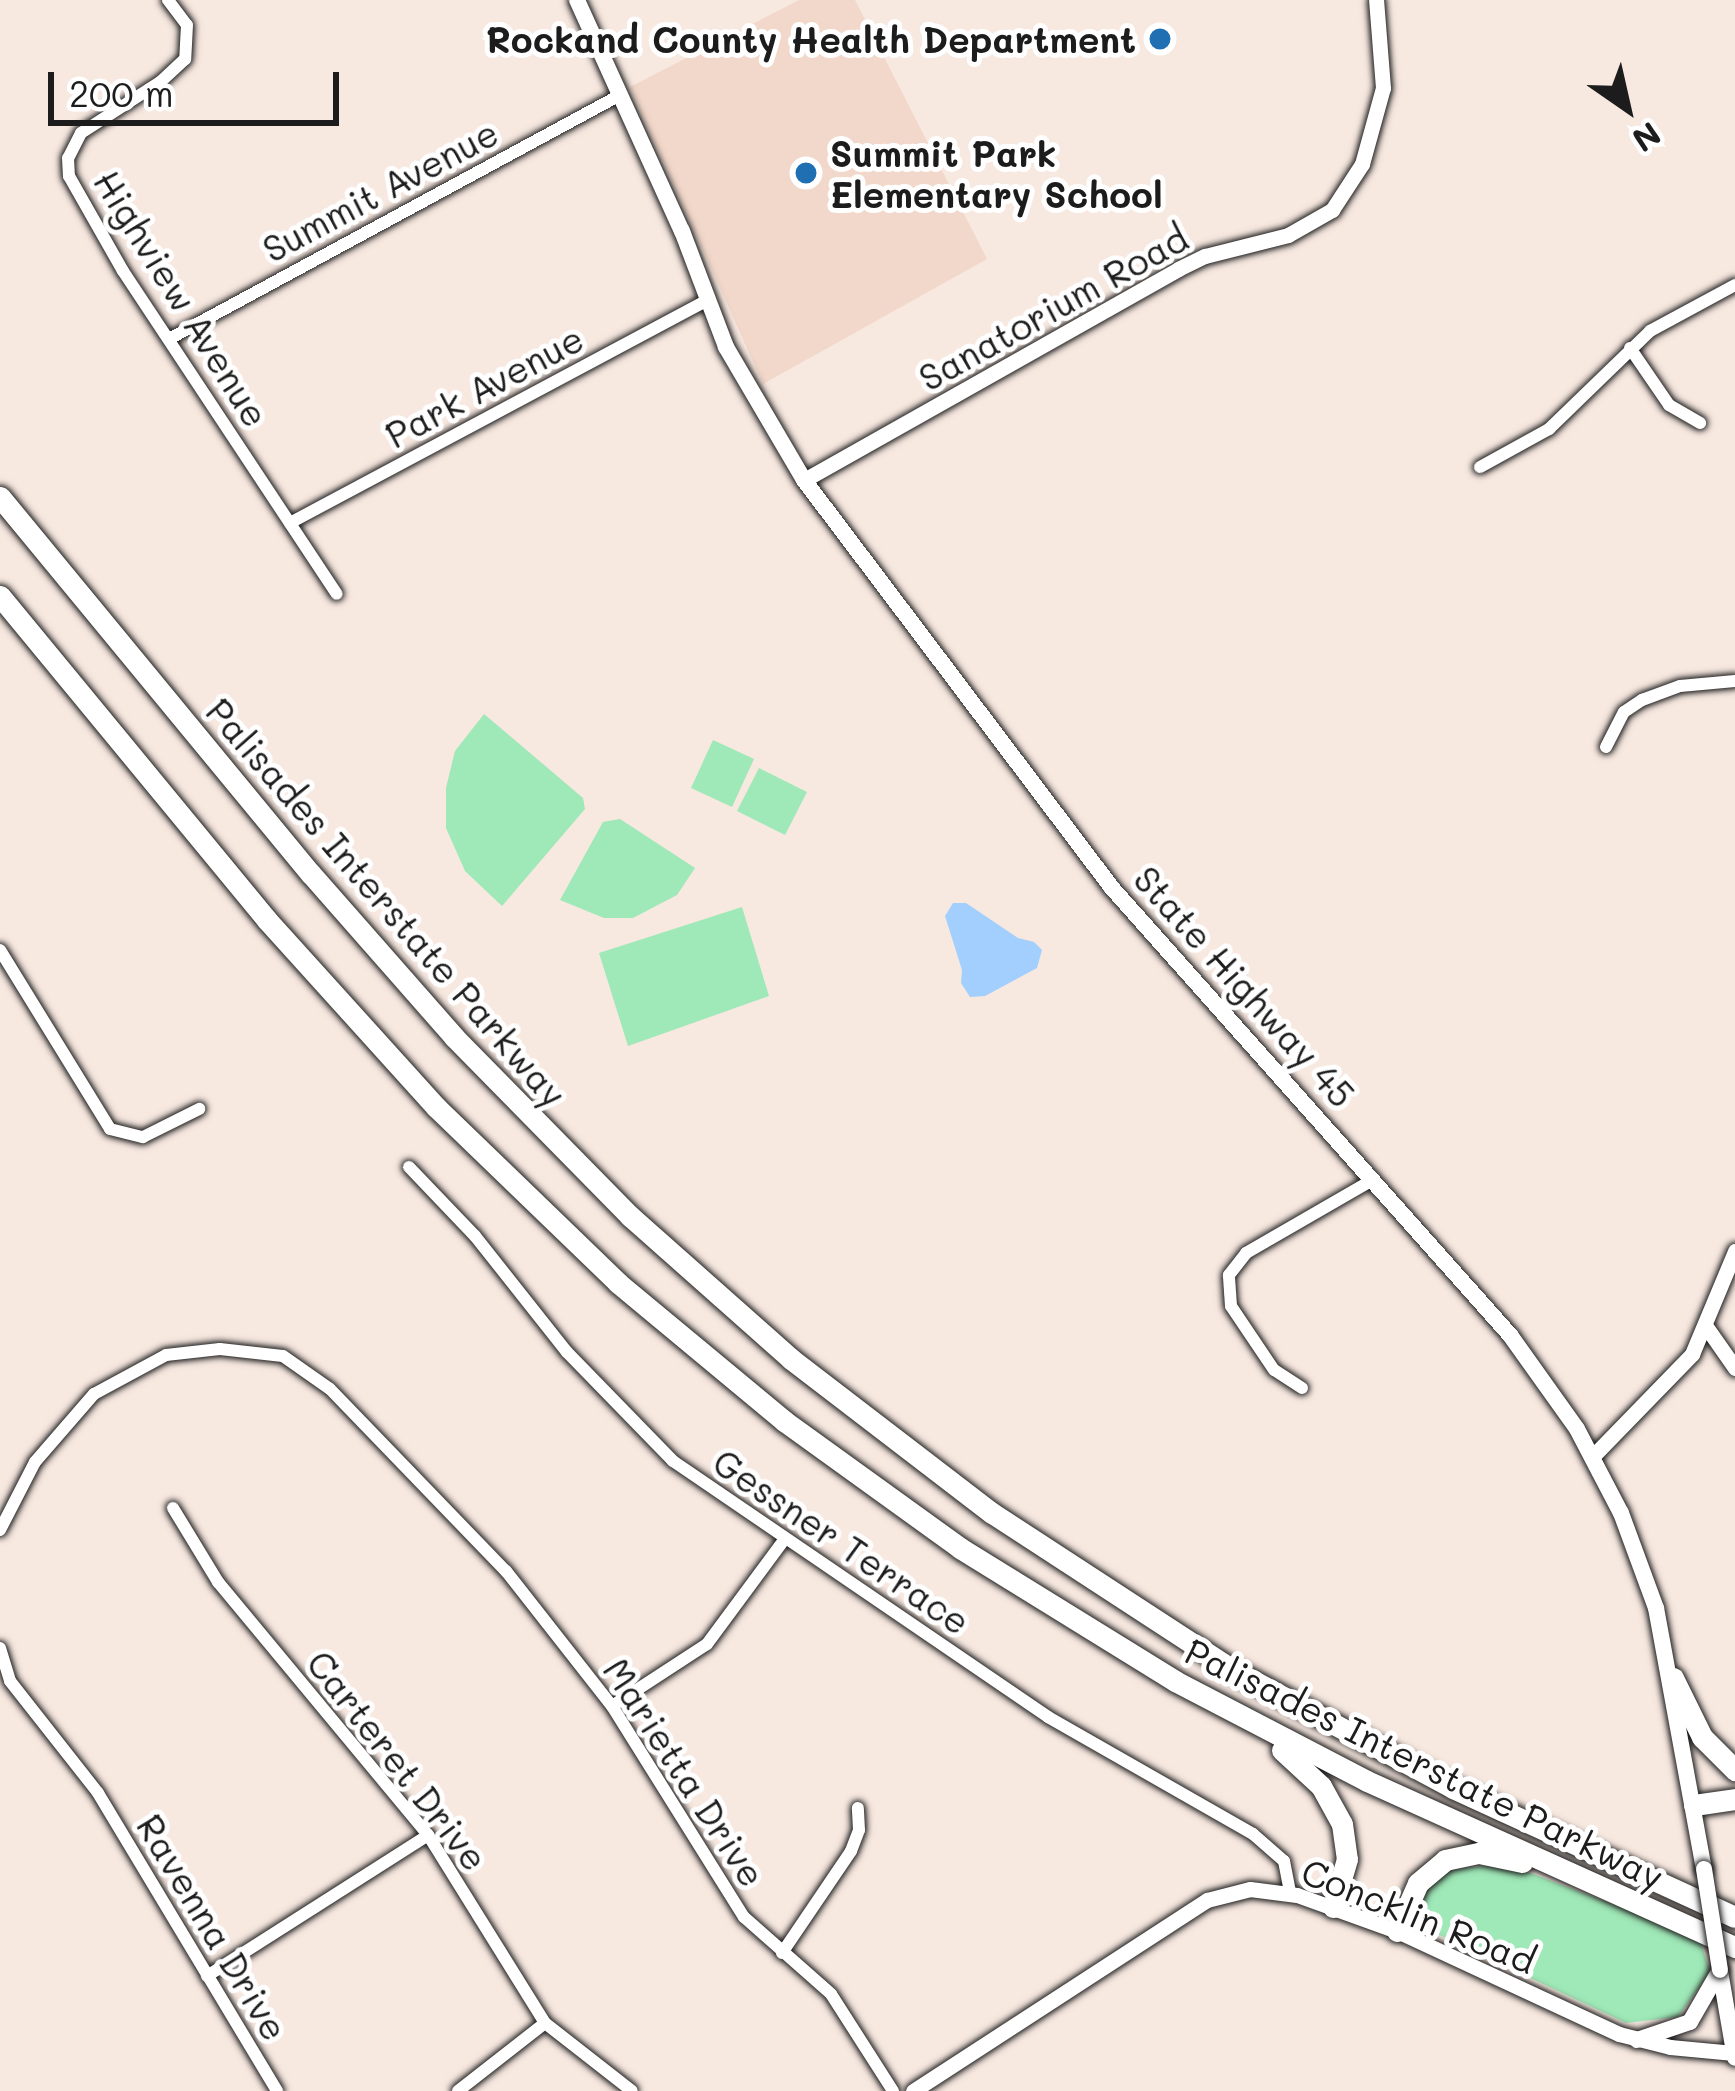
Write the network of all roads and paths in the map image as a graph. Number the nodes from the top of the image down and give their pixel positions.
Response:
1 (167, 0) edge
2 (577, 0) edge
3 (1376, 0) edge
4 (620, 95) junction
5 (1735, 285) edge
6 (706, 302) junction
7 (169, 340) junction
8 (1630, 348) junction
9 (1700, 423) dead end
10 (1480, 467) dead end
11 (804, 480) junction
12 (0, 497) edge
13 (290, 523) junction
14 (337, 594) dead end
15 (0, 596) edge
16 (1735, 681) edge
17 (1606, 747) dead end
18 (0, 950) edge
19 (199, 1109) dead end
20 (409, 1167) dead end
21 (1374, 1179) junction
22 (1735, 1251) edge
23 (1707, 1328) junction
24 (1735, 1368) edge
25 (1301, 1388) dead end
26 (1592, 1456) junction
27 (173, 1508) dead end
28 (0, 1530) edge
29 (784, 1540) junction
30 (0, 1648) edge
31 (1144, 1663) junction
32 (1673, 1678) junction
33 (612, 1706) junction
34 (1735, 1770) edge
35 (1735, 1799) edge
36 (1694, 1805) junction
37 (858, 1808) dead end
38 (428, 1835) junction
39 (1290, 1894) junction
40 (1630, 1899) junction
41 (1333, 1907) junction
42 (1730, 1914) edge
43 (1397, 1931) junction
44 (1735, 1947) edge
45 (782, 1953) junction
46 (1720, 1970) junction
47 (207, 1976) junction
48 (545, 2023) junction
49 (1637, 2040) junction
50 (1734, 2056) edge
51 (277, 2091) edge
52 (458, 2091) edge
53 (632, 2091) edge
54 (893, 2091) edge
55 (913, 2091) edge

1 - 7 street, Highview Avenue
2 - 4 main road, State Highway 45
3 - 11 street, Sanatorium Road
4 - 6 main road, State Highway 45
4 - 7 street, Summit Avenue
5 - 8 street
6 - 11 main road, State Highway 45
6 - 13 street, Park Avenue
7 - 13 street, Highview Avenue
8 - 9 street
8 - 10 street
11 - 21 main road, State Highway 45
12 - 42 highway, Palisades Interstate Parkway
13 - 14 street, Highview Avenue
15 - 31 highway, Palisades Interstate Parkway
16 - 17 street
18 - 19 street
20 - 29 street, Gessner Terrace
21 - 25 street
21 - 26 main road, State Highway 45
22 - 23 street
23 - 24 street
23 - 26 street
26 - 32 main road, State Highway 45
27 - 38 street, Carteret Drive
28 - 33 street, Marietta Drive
29 - 33 street
29 - 39 street, Gessner Terrace
30 - 47 street, Ravenna Drive
31 - 40 highway, Palisades Interstate Parkway
31 - 41 highway
32 - 34 highway
32 - 36 main road, State Highway 45
33 - 45 street, Marietta Drive
35 - 36 highway
36 - 46 main road, State Highway 45, bridge
37 - 45 street
38 - 47 street
38 - 48 street, Carteret Drive
39 - 41 street, Concklin Road
39 - 55 street, Concklin Road
40 - 43 highway
40 - 44 highway, Palisades Interstate Parkway
41 - 43 street, Concklin Road
43 - 49 street, Concklin Road
45 - 54 street, Marietta Drive
46 - 49 main road
46 - 50 main road, State Highway 45
47 - 51 street, Ravenna Drive
48 - 52 street
48 - 53 street, Carteret Drive
49 - 50 street, Concklin Road

